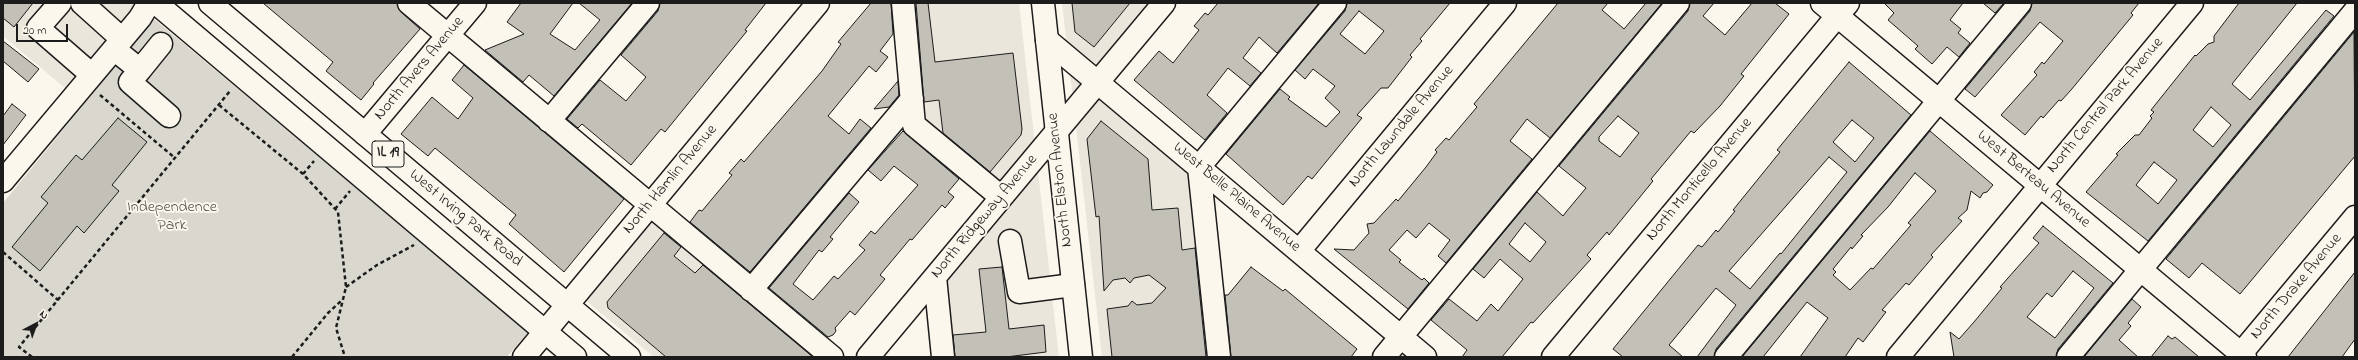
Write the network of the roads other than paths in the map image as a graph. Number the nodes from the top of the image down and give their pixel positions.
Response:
1 (60, 3) edge
2 (82, 3) edge
3 (150, 3) edge
4 (156, 3) edge
5 (210, 3) edge
6 (409, 3) edge
7 (475, 3) edge
8 (648, 3) edge
9 (818, 3) edge
10 (903, 3) edge
11 (1043, 3) edge
12 (1164, 3) edge
13 (1335, 3) edge
14 (1505, 3) edge
15 (1678, 3) edge
16 (2020, 3) edge
17 (2192, 3) edge
18 (1836, 7) edge
19 (2355, 11) edge
20 (448, 35) junction
21 (1047, 40) junction
22 (118, 44) junction
23 (161, 44) dead end
24 (140, 70) junction
25 (1097, 82) junction
26 (95, 84) junction
27 (912, 100) junction
28 (1939, 101) junction
29 (169, 116) dead end
30 (549, 121) junction
31 (1056, 132) junction
32 (365, 134) junction
33 (343, 161) junction
34 (1199, 167) junction
35 (3, 181) edge
36 (2040, 186) junction
37 (1001, 197) junction
38 (650, 205) junction
39 (2355, 217) edge
40 (1010, 241) dead end
41 (1299, 251) junction
42 (2140, 270) junction
43 (935, 277) junction
44 (1072, 286) junction
45 (751, 290) junction
46 (567, 305) junction
47 (545, 332) junction
48 (1401, 337) junction
49 (1220, 356) edge
50 (2242, 356) edge
51 (524, 357) edge
52 (575, 357) edge
53 (629, 357) edge
54 (832, 357) edge
55 (868, 357) edge
56 (943, 357) edge
57 (1081, 357) edge
58 (1384, 357) edge
59 (1425, 357) edge
60 (1553, 357) edge
61 (1726, 357) edge
62 (1898, 357) edge
63 (2068, 357) edge

1 - 26 street
2 - 22 street
3 - 22 street
4 - 33 street, IL 19
5 - 32 street, West Irving Park Road / IL 19
6 - 20 street
7 - 20 street, North Avers Avenue
8 - 30 street
9 - 38 street, North Hamlin Avenue
10 - 27 street
11 - 21 street, North Elston Avenue
12 - 25 street, North Ridgeway Avenue
13 - 34 street
14 - 41 street, North Lawndale Avenue
15 - 48 street
16 - 28 street
17 - 36 street, North Central Park Avenue
18 - 28 street, West Berteau Avenue
18 - 60 street, North Monticello Avenue
19 - 42 street
20 - 30 street
20 - 32 street, North Avers Avenue
21 - 25 street, West Belle Plaine Avenue
21 - 31 street, North Elston Avenue
22 - 24 street
22 - 26 street
23 - 24 street
24 - 29 street
25 - 31 street, North Ridgeway Avenue
25 - 34 street, West Belle Plaine Avenue
26 - 35 street
27 - 37 street
27 - 45 street
28 - 36 street, West Berteau Avenue
28 - 61 street
30 - 38 street
31 - 37 street, North Ridgeway Avenue
31 - 44 street, North Elston Avenue
32 - 33 street, North Avers Avenue
32 - 46 street, West Irving Park Road / IL 19
33 - 47 street, IL 19
34 - 41 street, West Belle Plaine Avenue
34 - 49 street
36 - 42 street, West Berteau Avenue
36 - 62 street, North Central Park Avenue
37 - 43 street, North Ridgeway Avenue
38 - 45 street
38 - 46 street, North Hamlin Avenue
39 - 50 street, North Drake Avenue
40 - 44 street
41 - 48 street, West Belle Plaine Avenue
42 - 50 street, West Berteau Avenue
42 - 63 street
43 - 55 street, North Ridgeway Avenue
43 - 56 street
44 - 57 street, North Elston Avenue
45 - 54 street
46 - 47 street, North Hamlin Avenue
46 - 53 street, West Irving Park Road / IL 19
47 - 51 street, North Hamlin Avenue
47 - 52 street, IL 19
48 - 58 street
48 - 59 street, West Belle Plaine Avenue

